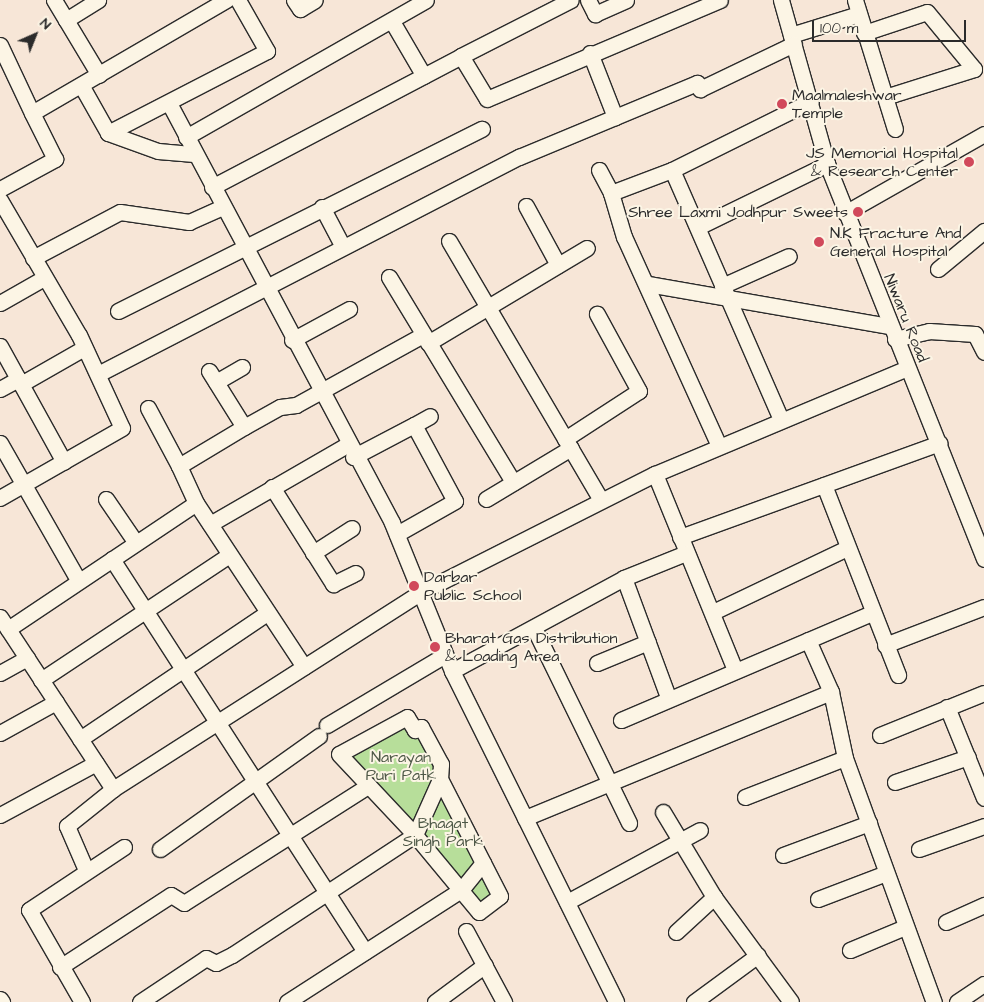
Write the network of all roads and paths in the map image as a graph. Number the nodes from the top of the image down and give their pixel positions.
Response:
1 (54, 0) edge
2 (98, 0) edge
3 (226, 0) edge
4 (238, 0) edge
5 (315, 0) edge
6 (426, 0) edge
7 (571, 0) edge
8 (588, 0) edge
9 (626, 0) edge
10 (720, 0) edge
11 (780, 0) edge
12 (922, 6) edge
13 (857, 7) edge
14 (300, 10) edge
15 (66, 20) junction
16 (393, 23) junction
17 (864, 33) junction
18 (793, 40) junction
19 (1, 49) edge
20 (590, 53) junction
21 (461, 56) junction
22 (99, 75) junction
23 (424, 76) junction
24 (81, 85) junction
25 (885, 97) junction
26 (811, 102) junction
27 (169, 103) junction
28 (32, 113) junction
29 (615, 117) junction
30 (482, 129) dead end
31 (895, 129) dead end
32 (108, 133) junction
33 (984, 134) edge
34 (186, 137) junction
35 (194, 154) junction
36 (827, 164) junction
37 (599, 170) dead end
38 (672, 170) junction
39 (212, 187) junction
40 (0, 189) edge
41 (611, 193) junction
42 (0, 200) edge
43 (526, 206) dead end
44 (223, 207) junction
45 (322, 207) junction
46 (845, 213) junction
47 (698, 227) junction
48 (984, 231) edge
49 (449, 241) dead end
50 (244, 248) junction
51 (343, 248) junction
52 (587, 248) dead end
53 (789, 256) dead end
54 (33, 258) junction
55 (558, 265) junction
56 (938, 269) dead end
57 (388, 277) dead end
58 (44, 278) junction
59 (648, 284) junction
60 (265, 288) junction
61 (725, 292) junction
62 (0, 302) edge
63 (488, 307) junction
64 (348, 309) dead end
65 (118, 311) dead end
66 (597, 314) dead end
67 (892, 333) junction
68 (980, 334) edge
69 (426, 339) junction
70 (292, 340) junction
71 (0, 346) edge
72 (84, 348) junction
73 (984, 352) edge
74 (242, 367) dead end
75 (907, 368) junction
76 (98, 374) junction
77 (20, 381) junction
78 (0, 389) edge
79 (320, 393) junction
80 (148, 408) dead end
81 (430, 416) dead end
82 (781, 419) junction
83 (414, 425) junction
84 (244, 427) junction
85 (0, 443) edge
86 (568, 443) junction
87 (940, 443) junction
88 (719, 446) junction
89 (350, 451) junction
90 (64, 462) junction
91 (179, 466) junction
92 (655, 474) junction
93 (513, 482) junction
94 (824, 484) junction
95 (22, 485) junction
96 (272, 487) junction
97 (0, 498) edge
98 (106, 499) dead end
99 (486, 499) dead end
100 (601, 500) junction
101 (196, 503) junction
102 (210, 524) junction
103 (352, 528) dead end
104 (397, 534) junction
105 (680, 537) junction
106 (136, 543) junction
107 (847, 548) junction
108 (686, 552) junction
109 (313, 553) junction
110 (229, 554) junction
111 (112, 559) junction
112 (984, 559) edge
113 (356, 573) dead end
114 (624, 578) junction
115 (78, 580) junction
116 (421, 592) junction
117 (984, 607) edge
118 (713, 612) junction
119 (872, 613) junction
120 (146, 614) junction
121 (267, 614) junction
122 (4, 623) edge
123 (534, 628) junction
124 (808, 640) junction
125 (648, 642) junction
126 (885, 645) junction
127 (445, 655) junction
128 (27, 658) junction
129 (597, 663) dead end
130 (304, 666) junction
131 (734, 668) junction
132 (185, 671) junction
133 (452, 672) junction
134 (0, 673) edge
135 (898, 675) dead end
136 (41, 680) junction
137 (831, 692) junction
138 (984, 693) edge
139 (668, 697) junction
140 (56, 702) junction
141 (947, 707) junction
142 (621, 720) dead end
143 (219, 721) junction
144 (0, 733) edge
145 (880, 734) dead end
146 (80, 739) junction
147 (968, 757) junction
148 (845, 758) junction
149 (96, 763) junction
150 (440, 779) junction
151 (257, 782) junction
152 (895, 782) dead end
153 (608, 783) junction
154 (369, 785) junction
155 (113, 789) junction
156 (745, 796) dead end
157 (984, 798) edge
158 (663, 812) dead end
159 (0, 815) edge
160 (525, 818) junction
161 (869, 822) junction
162 (629, 823) dead end
163 (984, 826) edge
164 (700, 830) dead end
165 (415, 835) junction
166 (291, 836) junction
167 (678, 842) junction
168 (124, 848) dead end
169 (160, 849) dead end
170 (919, 849) dead end
171 (782, 855) dead end
172 (483, 863) junction
173 (86, 870) junction
174 (886, 873) junction
175 (461, 890) junction
176 (327, 893) junction
177 (714, 898) junction
178 (818, 899) dead end
179 (567, 902) junction
180 (984, 905) edge
181 (946, 922) dead end
182 (905, 927) junction
183 (466, 931) dead end
184 (676, 932) dead end
185 (850, 950) dead end
186 (366, 951) junction
187 (758, 955) junction
188 (485, 965) junction
189 (60, 968) junction
190 (984, 984) edge
191 (959, 1001) edge
192 (82, 1002) edge
193 (140, 1002) edge
194 (287, 1002) edge
195 (435, 1002) edge
196 (504, 1002) edge
197 (616, 1002) edge
198 (694, 1002) edge
199 (791, 1002) edge
200 (934, 1002) edge

1 - 15 street
2 - 15 street
3 - 22 street
4 - 27 street
5 - 14 street
6 - 16 street
7 - 21 street
8 - 9 street
10 - 20 street
11 - 18 street, Niwaru Road
12 - 17 street
12 - 25 street
13 - 17 street
13 - 18 street
15 - 22 street
16 - 23 street
16 - 34 street
17 - 25 street
18 - 26 street, Niwaru Road
18 - 29 street
19 - 28 street
20 - 21 street
20 - 29 street
21 - 23 street
22 - 24 street
23 - 39 street
24 - 28 street
24 - 32 street
25 - 31 street
26 - 36 street, Niwaru Road
26 - 38 street
27 - 32 street
27 - 34 street
28 - 40 street
29 - 51 street
30 - 45 street
32 - 35 street
33 - 46 street
34 - 35 street
35 - 39 street
36 - 46 street, Niwaru Road
36 - 47 street
37 - 41 street
38 - 41 street
38 - 47 street
39 - 44 street
41 - 59 street
42 - 54 street
43 - 55 street
44 - 50 street
44 - 54 street
45 - 50 street
45 - 51 street
46 - 67 street, Niwaru Road
47 - 61 street
48 - 56 street
49 - 63 street
50 - 60 street
50 - 65 street
51 - 60 street
52 - 55 street
53 - 61 street
54 - 58 street
55 - 63 street
57 - 69 street
58 - 62 street
58 - 72 street
59 - 61 street
59 - 88 street
60 - 70 street
60 - 76 street
61 - 67 street
61 - 82 street
63 - 69 street
63 - 86 street
64 - 70 street
66 - 86 street
67 - 68 street
67 - 75 street, Niwaru Road
68 - 73 street
69 - 79 street
69 - 93 street
70 - 79 street
71 - 77 street
72 - 76 street
72 - 77 street
74 - 84 street
75 - 82 street
75 - 87 street, Niwaru Road
76 - 90 street
77 - 78 street
77 - 90 street
79 - 84 street
79 - 89 street
80 - 91 street
81 - 83 street
82 - 88 street
83 - 89 street
83 - 104 street
84 - 91 street
85 - 95 street
86 - 93 street
86 - 100 street
87 - 94 street
87 - 112 street, Niwaru Road
88 - 92 street
89 - 96 street
89 - 104 street
90 - 95 street
91 - 101 street
92 - 100 street
92 - 105 street
93 - 99 street
94 - 105 street
94 - 107 street
95 - 97 street
95 - 115 street
96 - 102 street
96 - 109 street
98 - 106 street
100 - 116 street
101 - 102 street
101 - 106 street
102 - 110 street
103 - 109 street
104 - 116 street
105 - 108 street
106 - 111 street
107 - 118 street
107 - 119 street
108 - 114 street
108 - 118 street
109 - 113 street
110 - 120 street
110 - 121 street
111 - 115 street
111 - 120 street
114 - 123 street
114 - 125 street
115 - 122 street
116 - 127 street
116 - 130 street
117 - 126 street
118 - 131 street
119 - 124 street
119 - 126 street
120 - 132 street
120 - 136 street
121 - 130 street
121 - 132 street
122 - 128 street
123 - 133 street
123 - 153 street
124 - 131 street
124 - 137 street
125 - 129 street
125 - 139 street
126 - 135 street
127 - 133 street
127 - 151 street
128 - 134 street
128 - 136 street
130 - 143 street
131 - 139 street
132 - 143 street
132 - 146 street
133 - 160 street
136 - 140 street
137 - 148 street
137 - 153 street
138 - 141 street
139 - 142 street
140 - 144 street
140 - 146 street
141 - 145 street
141 - 147 street
143 - 151 street
143 - 155 street
146 - 149 street
147 - 152 street
147 - 157 street
148 - 156 street
148 - 161 street
149 - 155 street
149 - 159 street
150 - 154 street
150 - 165 street
150 - 172 street
151 - 166 street
151 - 169 street
153 - 160 street
153 - 162 street
154 - 165 street
154 - 166 street
155 - 173 street
158 - 167 street
160 - 179 street
161 - 171 street
161 - 174 street
163 - 170 street
164 - 167 street
165 - 175 street
165 - 176 street
166 - 176 street
166 - 189 street
167 - 177 street
167 - 179 street
168 - 173 street
172 - 175 street
172 - 175 street
173 - 189 street
174 - 178 street
174 - 182 street
175 - 186 street
176 - 186 street
176 - 193 street
177 - 184 street
177 - 187 street
179 - 197 street
180 - 181 street
182 - 185 street
182 - 200 street
183 - 188 street
186 - 194 street
187 - 198 street
187 - 199 street
188 - 195 street
188 - 196 street
189 - 192 street
190 - 191 street

